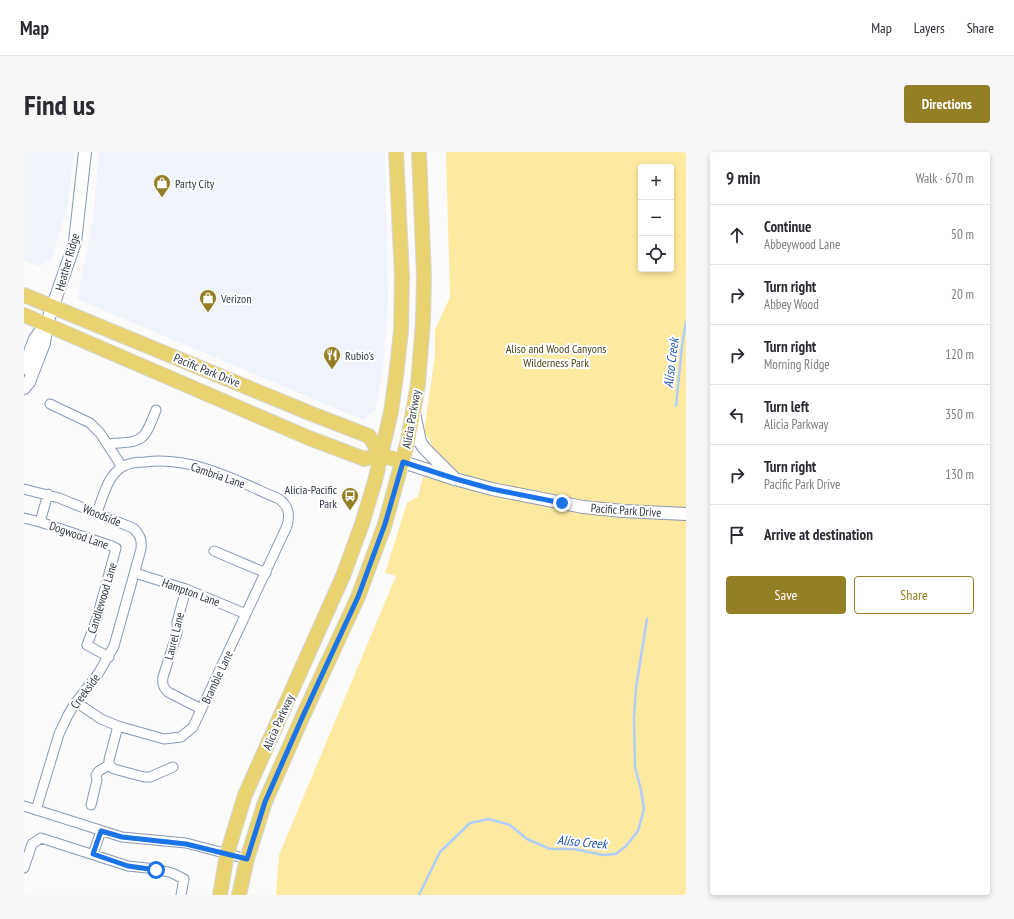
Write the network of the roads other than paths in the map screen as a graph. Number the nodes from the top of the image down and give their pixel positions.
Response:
1 (85, 152) edge
2 (396, 152) edge
3 (419, 152) edge
4 (24, 295) edge
5 (53, 306) junction
6 (24, 315) edge
7 (47, 323) junction
8 (24, 368) edge
9 (24, 388) edge
10 (50, 404) dead end
11 (156, 410) dead end
12 (414, 411) junction
13 (108, 444) junction
14 (382, 455) junction
15 (403, 462) junction
16 (122, 467) junction
17 (456, 479) junction
18 (24, 489) edge
19 (48, 494) junction
20 (288, 508) joint
21 (97, 512) junction
22 (686, 514) edge
23 (24, 518) edge
24 (40, 522) junction
25 (116, 550) joint
26 (214, 551) dead end
27 (266, 572) junction
28 (135, 573) junction
29 (186, 589) junction
30 (246, 614) junction
31 (108, 657) junction
32 (76, 702) junction
33 (202, 709) junction
34 (118, 726) junction
35 (110, 765) junction
36 (173, 767) dead end
37 (90, 805) dead end
38 (24, 806) edge
39 (36, 810) junction
40 (101, 831) junction
41 (93, 854) junction
42 (228, 854) junction
43 (247, 859) junction
44 (24, 868) edge
45 (181, 895) edge
46 (220, 895) edge
47 (239, 895) edge

1 - 5 main road, Heather Ridge
2 - 14 main road, Alicia Parkway
3 - 12 main road, Alicia Parkway
4 - 5 main road, Pacific Park Drive
5 - 7 main road, Heather Ridge
5 - 14 main road, Pacific Park Drive
6 - 7 main road, Pacific Park Drive
7 - 8 main road, Heather Ridge
7 - 9 main road, Heather Ridge
7 - 14 main road, Pacific Park Drive
10 - 13 street
11 - 13 street
12 - 15 main road, Alicia Parkway
12 - 17 main road
13 - 16 street
14 - 15 main road, Pacific Park Drive
14 - 42 main road, Alicia Parkway
15 - 17 main road, Pacific Park Drive
15 - 43 main road, Alicia Parkway
16 - 20 street, Cambria Lane
16 - 21 street
17 - 22 main road, Pacific Park Drive
18 - 19 street, Woodside
19 - 21 street, Woodside
19 - 24 street, Dogwood Lane
20 - 27 street, Bramble Lane
21 - 28 street, Woodside
23 - 24 street, Dogwood Lane
24 - 25 street, Dogwood Lane
25 - 31 street, Candlewood Lane
26 - 27 street
27 - 30 street, Bramble Lane
28 - 29 street, Hampton Lane
28 - 31 street, Creekside
29 - 30 street, Hampton Lane
29 - 33 street, Laurel Lane
30 - 33 street, Bramble Lane
31 - 32 street, Creekside
32 - 34 street, Bramble Lane
32 - 39 street, Creekside
33 - 34 street, Bramble Lane
34 - 35 street
35 - 36 street
35 - 37 street
38 - 39 street
39 - 40 street
40 - 41 street
40 - 42 street
41 - 44 street
41 - 45 street
42 - 43 street
42 - 46 main road, Alicia Parkway
43 - 47 main road, Alicia Parkway

